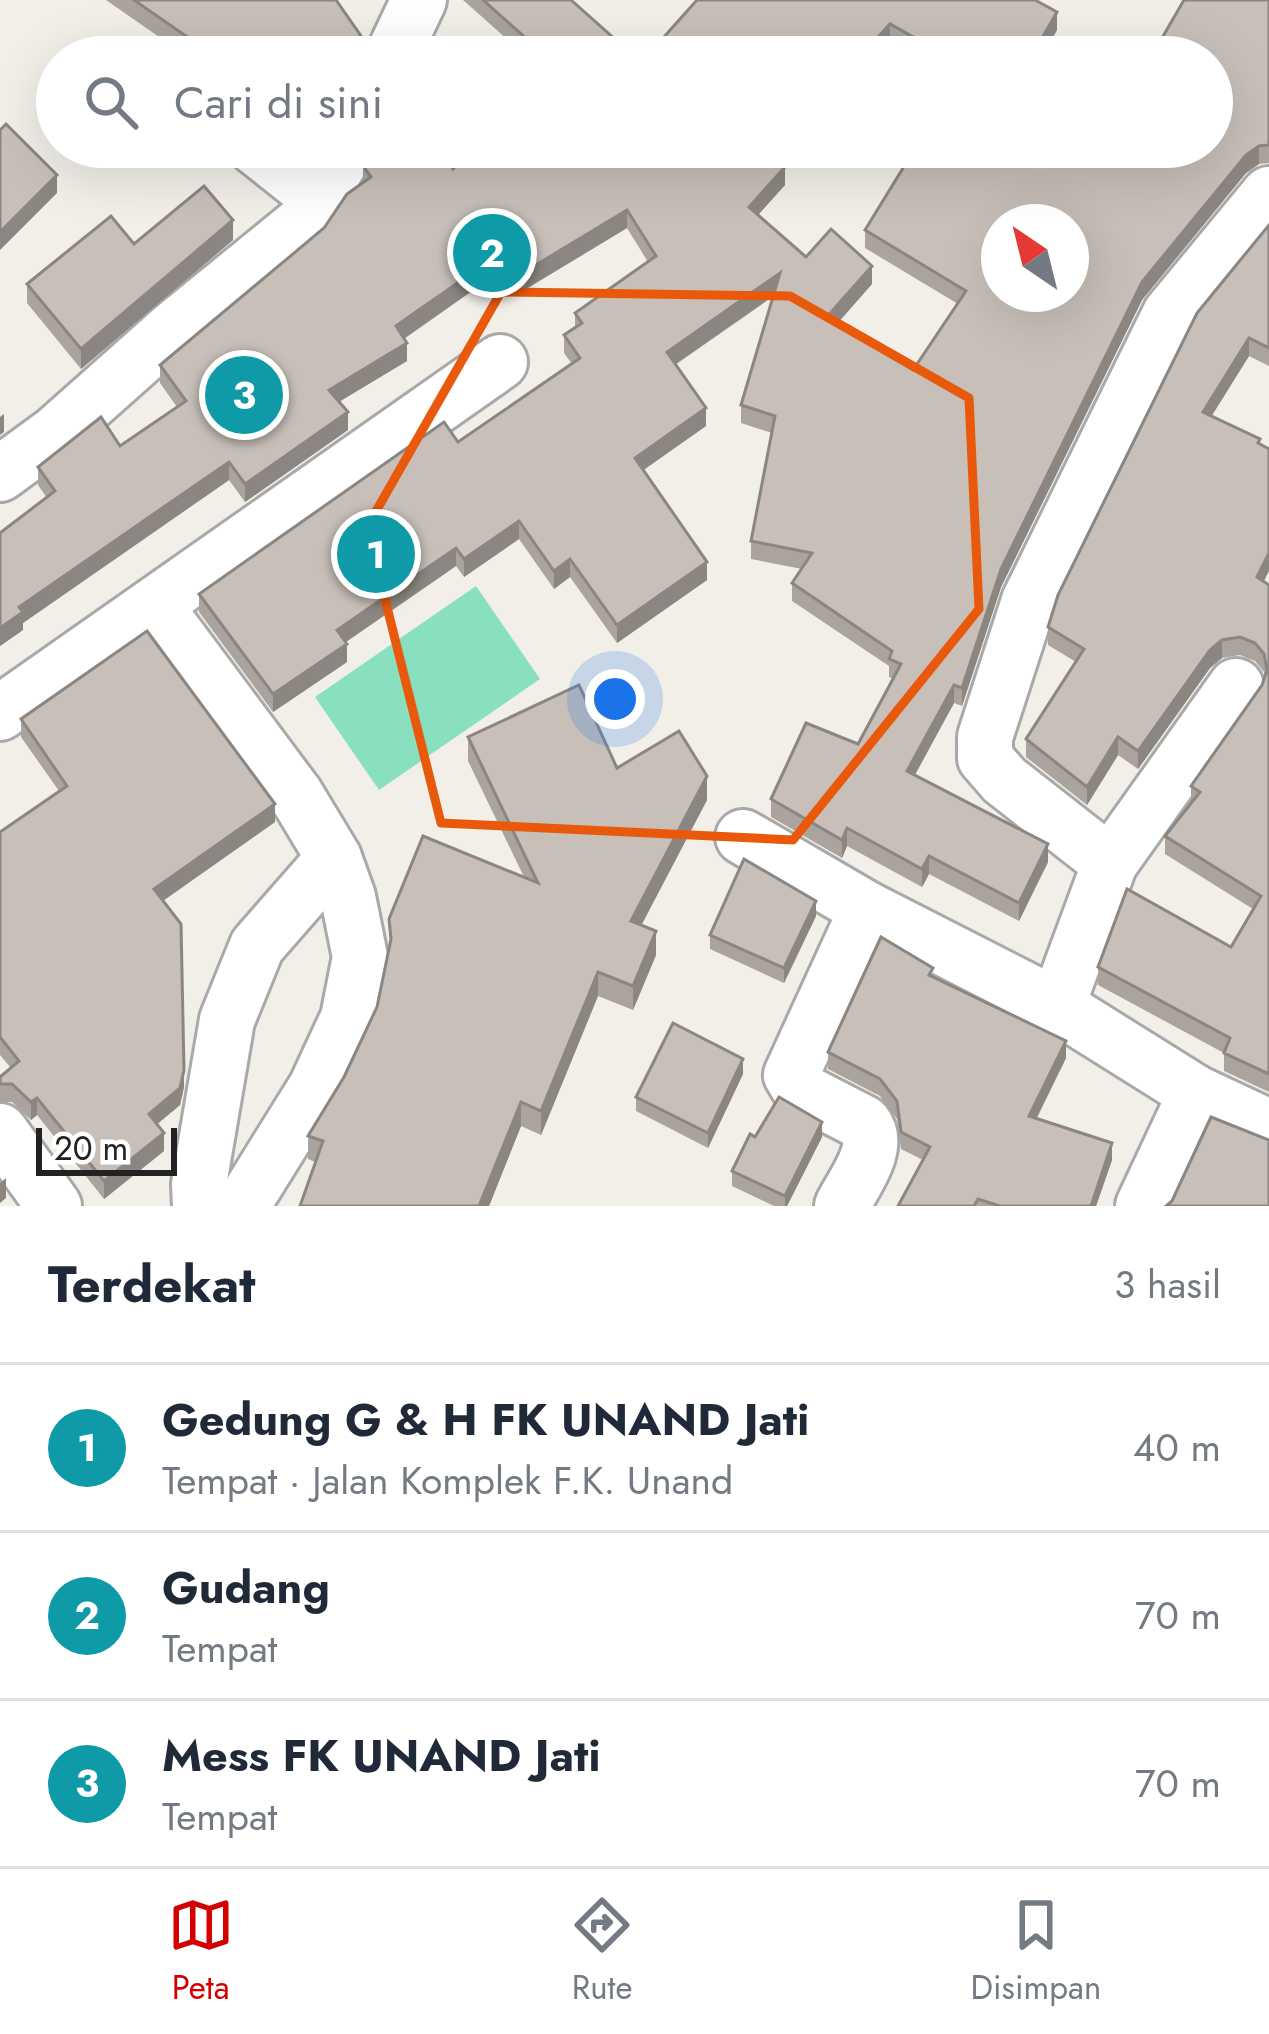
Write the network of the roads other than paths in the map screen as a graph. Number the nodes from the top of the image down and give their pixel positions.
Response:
1 (419, 0) edge
2 (402, 36) edge
3 (282, 168) edge
4 (336, 168) edge
5 (1269, 194) edge
6 (318, 196) junction
7 (500, 362) dead end
8 (0, 474) edge
9 (155, 606) junction
10 (1236, 686) dead end
11 (0, 713) edge
12 (743, 836) dead end
13 (334, 859) junction
14 (1110, 862) junction
15 (867, 909) junction
16 (1057, 1006) junction
17 (1196, 1093) junction
18 (1269, 1126) edge
19 (0, 1131) edge
20 (54, 1206) edge
21 (200, 1206) edge
22 (242, 1206) edge
23 (842, 1206) edge
24 (1143, 1206) edge

1 - 2 street
3 - 6 street
4 - 6 street
5 - 14 street
6 - 8 street
7 - 9 street
9 - 11 street
9 - 13 street
10 - 14 street
12 - 15 street
13 - 21 street
13 - 22 street
14 - 16 street
15 - 16 street
15 - 23 street
16 - 17 street
17 - 18 street
17 - 24 street
19 - 20 street

